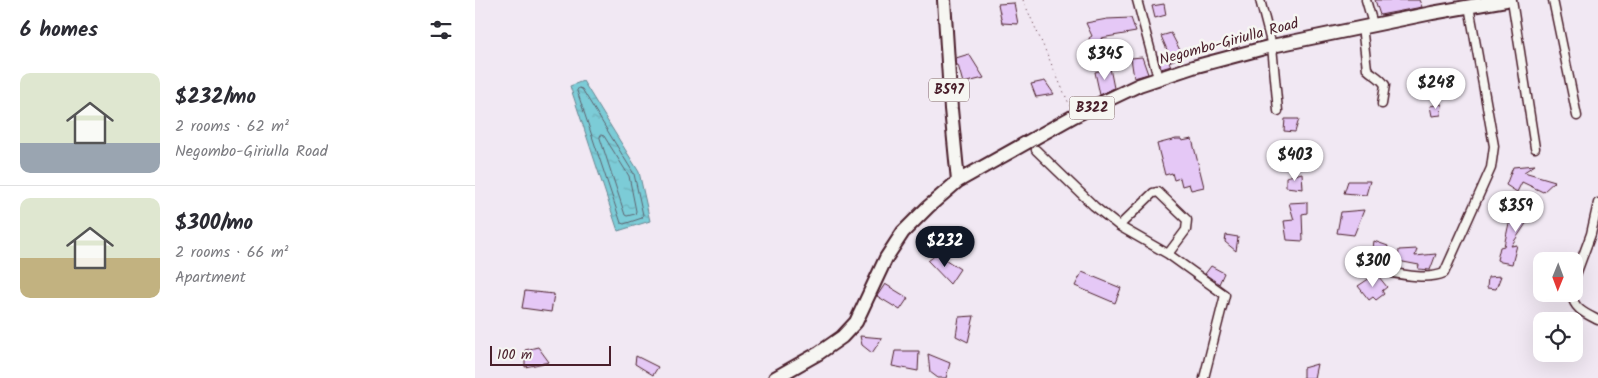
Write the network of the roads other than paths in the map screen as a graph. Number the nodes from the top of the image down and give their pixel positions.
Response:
1 (944, 0) edge
2 (1137, 0) edge
3 (1260, 0) edge
4 (1367, 0) edge
5 (1506, 0) edge
6 (1512, 0) edge
7 (1553, 0) edge
8 (1487, 2) edge
9 (1469, 6) junction
10 (1367, 25) junction
11 (1272, 46) junction
12 (1158, 78) junction
13 (1381, 104) dead end
14 (1278, 111) dead end
15 (1577, 116) dead end
16 (1535, 148) dead end
17 (1035, 150) dead end
18 (958, 181) junction
19 (1598, 203) edge
20 (1119, 226) junction
21 (1168, 254) junction
22 (1583, 256) edge
23 (1375, 270) dead end
24 (1574, 302) edge
25 (1598, 320) edge
26 (775, 378) edge
27 (1204, 378) edge

1 - 18 main road, B597
2 - 12 street
3 - 11 street
4 - 10 street
5 - 8 main road, Negombo-Giriulla Road / B322
6 - 16 street
7 - 15 street
8 - 9 main road, Negombo-Giriulla Road / B322
9 - 10 main road, Negombo-Giriulla Road / B322
9 - 23 street
10 - 11 main road, Negombo-Giriulla Road / B322
10 - 13 street
11 - 12 main road, Negombo-Giriulla Road / B322
11 - 14 street
12 - 18 main road, Negombo-Giriulla Road / B322
17 - 20 street
18 - 26 main road, Negombo-Giriulla Road / B322
19 - 22 street
20 - 21 street
20 - 21 street
21 - 27 street
24 - 25 street

